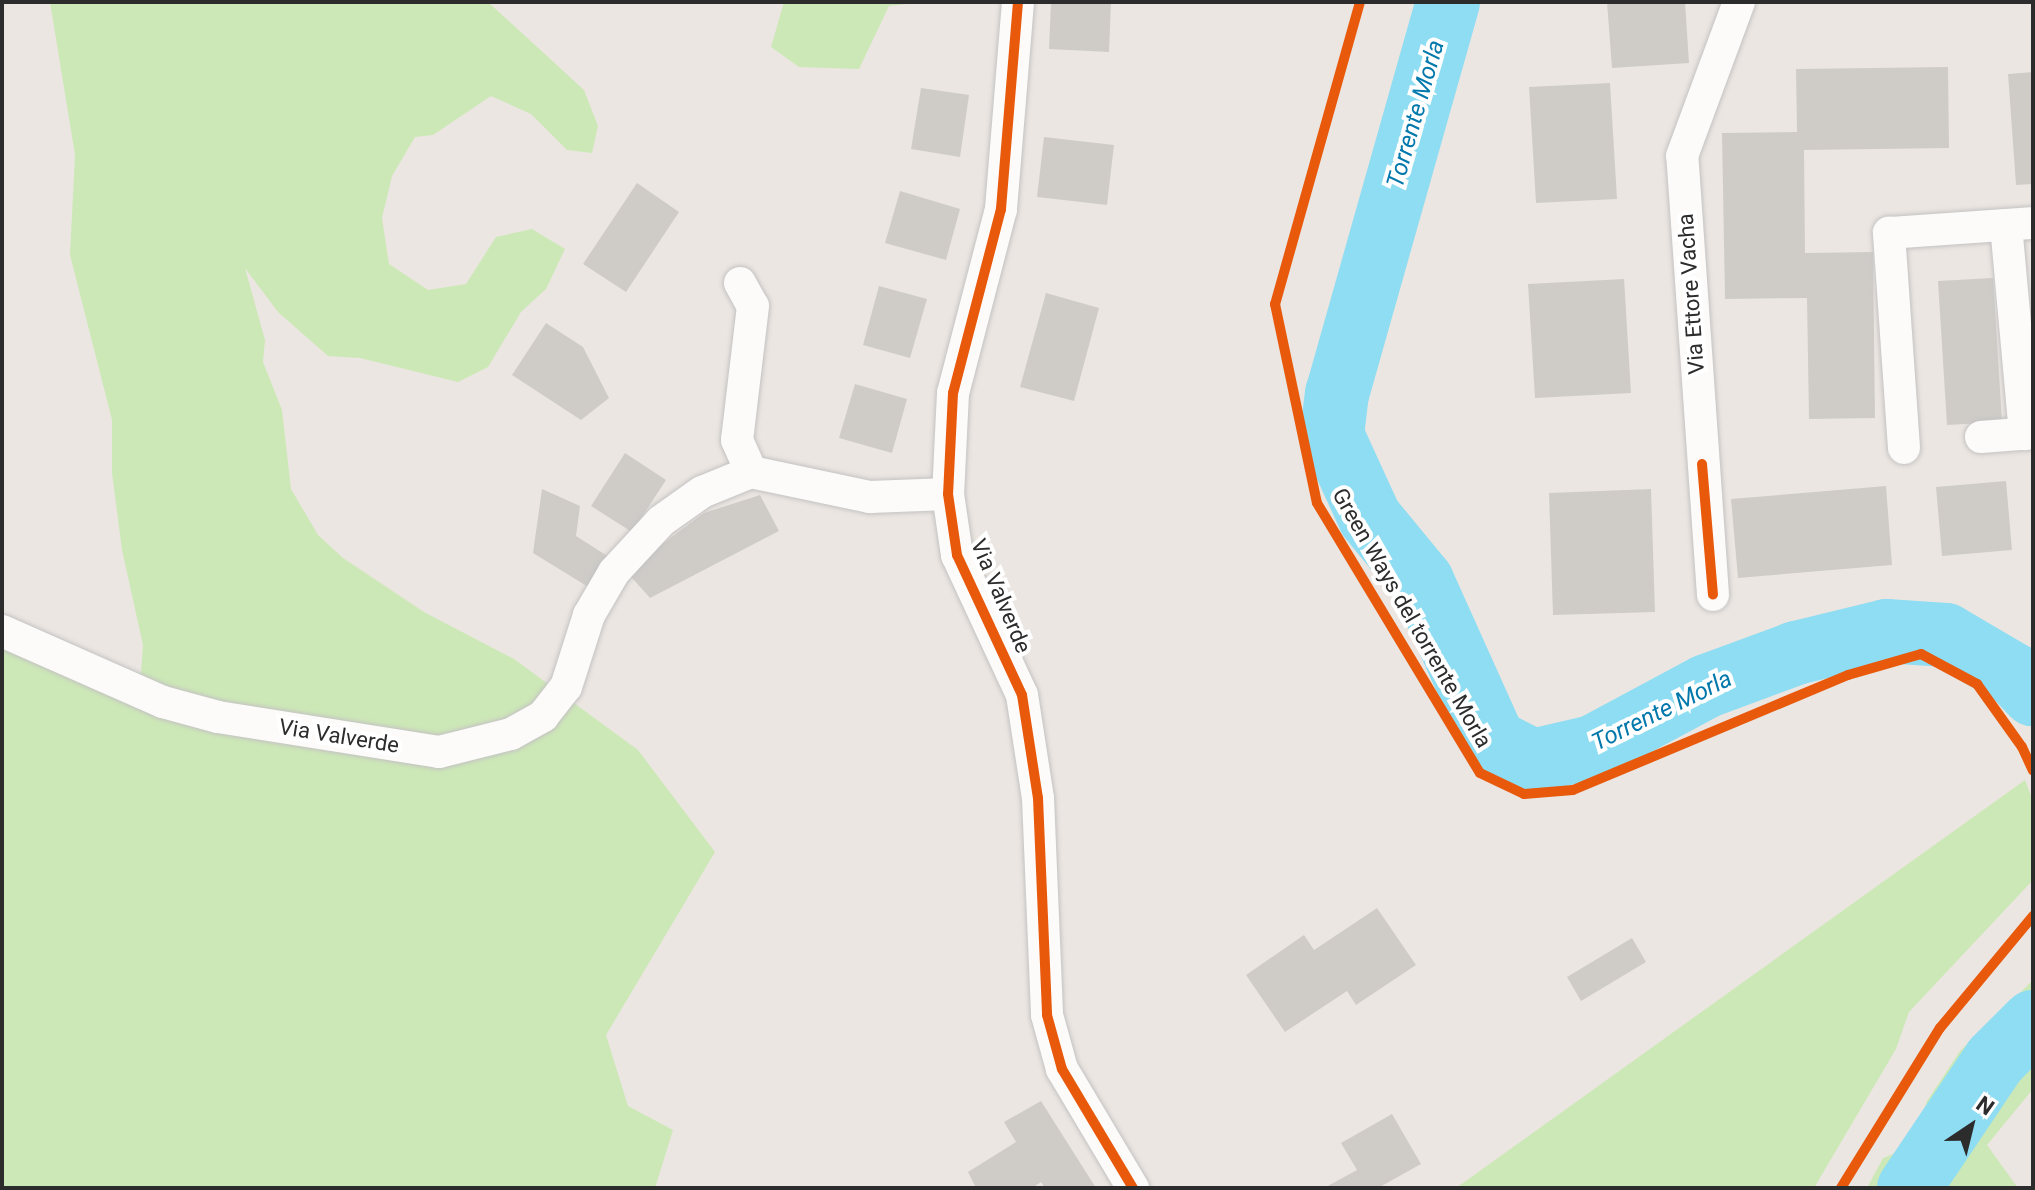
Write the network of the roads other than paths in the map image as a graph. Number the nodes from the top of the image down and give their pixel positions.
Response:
1 (1018, 2) edge
2 (1739, 2) edge
3 (2020, 224) edge
4 (740, 283) dead end
5 (2029, 433) edge
6 (1981, 437) dead end
7 (1904, 448) dead end
8 (751, 472) junction
9 (948, 494) junction
10 (1713, 595) dead end
11 (2, 631) edge
12 (1133, 1188) edge

1 - 9 street, Via Valverde
2 - 10 street, Via Ettore Vacha
3 - 5 street
3 - 7 street
4 - 8 street
5 - 6 street
8 - 9 street
8 - 11 street, Via Valverde
9 - 12 street, Via Valverde

